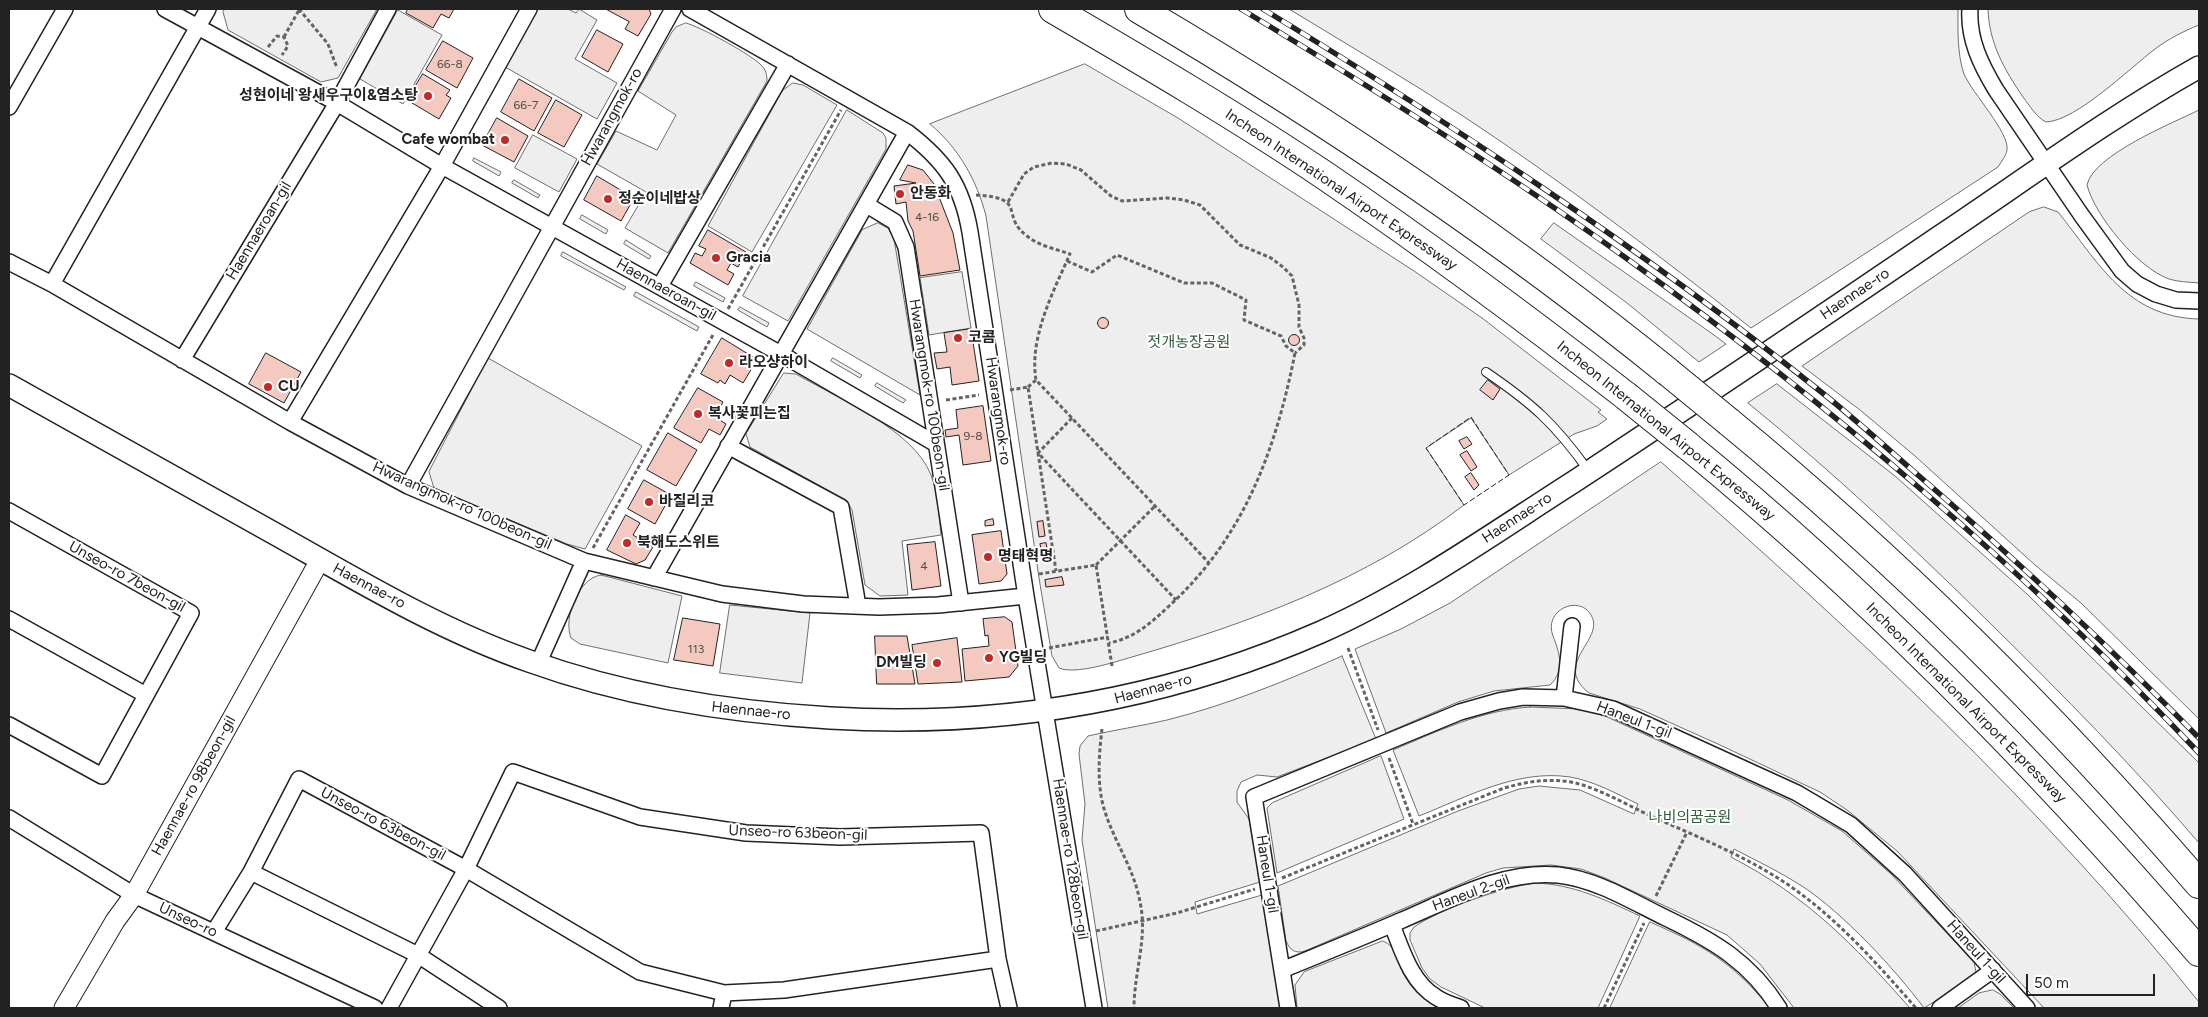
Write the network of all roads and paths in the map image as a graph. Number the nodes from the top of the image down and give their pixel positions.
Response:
1 (65, 9) edge
2 (165, 9) edge
3 (208, 9) edge
4 (299, 9) edge
5 (388, 9) edge
6 (529, 9) edge
7 (672, 9) edge
8 (690, 9) edge
9 (1053, 9) edge
10 (1139, 9) edge
11 (1970, 9) edge
12 (198, 27) junction
13 (284, 37) junction
14 (268, 47) dead end
15 (282, 55) dead end
16 (788, 64) junction
17 (2199, 67) edge
18 (339, 75) dead end
19 (337, 103) junction
20 (843, 106) dead end
21 (9, 107) edge
22 (907, 132) junction
23 (2046, 165) junction
24 (442, 166) junction
25 (973, 195) dead end
26 (1008, 202) junction
27 (867, 205) junction
28 (551, 226) junction
29 (1067, 261) junction
30 (9, 262) edge
31 (52, 284) junction
32 (660, 286) junction
33 (2199, 301) edge
34 (726, 312) dead end
35 (716, 328) dead end
36 (1295, 353) junction
37 (781, 354) junction
38 (182, 360) junction
39 (1486, 372) dead end
40 (1036, 380) junction
41 (9, 385) edge
42 (1028, 387) junction
43 (1007, 390) dead end
44 (985, 394) dead end
45 (942, 401) dead end
46 (1072, 418) junction
47 (290, 422) junction
48 (936, 444) junction
49 (728, 446) junction
50 (1038, 453) junction
51 (1589, 471) junction
52 (408, 486) junction
53 (1155, 506) junction
54 (9, 511) edge
55 (1121, 540) junction
56 (588, 555) junction
57 (320, 560) junction
58 (1209, 563) junction
59 (1096, 564) junction
60 (1056, 571) junction
61 (1035, 575) dead end
62 (654, 578) junction
63 (1026, 596) junction
64 (1176, 600) junction
65 (961, 603) junction
66 (858, 606) junction
67 (9, 619) edge
68 (1572, 626) dead end
69 (1108, 637) junction
70 (1109, 643) junction
71 (1048, 648) dead end
72 (1348, 648) dead end
73 (538, 664) junction
74 (1112, 666) dead end
75 (146, 695) junction
76 (1564, 698) junction
77 (1046, 710) junction
78 (9, 724) edge
79 (1102, 729) dead end
80 (1380, 734) dead end
81 (1387, 753) dead end
82 (9, 818) edge
83 (1413, 824) junction
84 (1686, 832) junction
85 (466, 869) junction
86 (251, 872) junction
87 (1280, 879) dead end
88 (2199, 884) edge
89 (1260, 888) dead end
90 (134, 895) junction
91 (1653, 901) dead end
92 (1645, 919) dead end
93 (1143, 921) junction
94 (1392, 925) junction
95 (214, 932) junction
96 (1093, 932) dead end
97 (2199, 952) edge
98 (418, 955) junction
99 (998, 958) junction
100 (1282, 970) junction
101 (1993, 970) junction
102 (724, 993) junction
103 (64, 1008) edge
104 (375, 1008) edge
105 (389, 1008) edge
106 (500, 1008) edge
107 (721, 1008) edge
108 (1009, 1008) edge
109 (1094, 1008) edge
110 (1134, 1008) edge
111 (1288, 1008) edge
112 (1461, 1008) edge
113 (1604, 1008) edge
114 (1779, 1008) edge
115 (1916, 1008) edge
116 (1940, 1008) edge
117 (2027, 1008) edge

1 - 21 street
2 - 12 street, Haennaeroan-gil
3 - 12 street
4 - 13 path
4 - 18 path
5 - 19 street
6 - 24 street
7 - 28 street, Hwarangmok-ro
8 - 16 street, Hwarangmok-ro
9 - 97 highway, Incheon International Airport Expressway, bridge
10 - 88 highway, bridge
11 - 23 street
12 - 19 street, Haennaeroan-gil
12 - 31 street
13 - 14 path
13 - 15 path
16 - 22 street, Hwarangmok-ro
16 - 32 street
17 - 23 main road, Haennae-ro
19 - 24 street, Haennaeroan-gil
19 - 38 street, Haennaeroan-gil
20 - 34 path
22 - 27 street
22 - 63 street, Hwarangmok-ro
23 - 33 street
23 - 51 main road, Haennae-ro
24 - 28 street, Haennaeroan-gil
24 - 47 street
25 - 26 path
26 - 29 path
26 - 36 path
27 - 37 street
27 - 48 street, Hwarangmok-ro 100beon-gil
28 - 32 street, Haennaeroan-gil
28 - 52 street
29 - 36 path
29 - 40 path
30 - 31 street, Hwarangmok-ro 100beon-gil
31 - 38 street, Hwarangmok-ro 100beon-gil
32 - 37 street, Haennaeroan-gil
35 - 56 path
36 - 58 path
37 - 48 street, Haennaeroan-gil
37 - 49 street
38 - 47 street, Hwarangmok-ro 100beon-gil
39 - 51 lane
40 - 42 path
40 - 46 path
41 - 57 main road, Haennae-ro
42 - 43 path
42 - 50 path
44 - 45 path
46 - 50 path
46 - 53 path
47 - 52 street, Hwarangmok-ro 100beon-gil
48 - 65 street, Hwarangmok-ro 100beon-gil
49 - 62 street
49 - 66 street
50 - 55 path
50 - 60 path
51 - 77 main road, Haennae-ro
52 - 56 street, Hwarangmok-ro 100beon-gil
53 - 55 path
53 - 58 path
54 - 75 street, Unseo-ro 7beon-gil
55 - 59 path
55 - 64 path
56 - 62 street, Hwarangmok-ro 100beon-gil
56 - 73 street
57 - 73 main road, Haennae-ro
57 - 90 street, Haennae-ro 98beon-gil
58 - 64 path
59 - 60 path
59 - 69 path
60 - 61 path
62 - 66 street, Hwarangmok-ro 100beon-gil
63 - 65 street, Hwarangmok-ro 100beon-gil
63 - 77 street, Hwarangmok-ro
64 - 70 path
65 - 66 street, Hwarangmok-ro 100beon-gil
67 - 75 street
68 - 76 street
69 - 70 path
69 - 71 path
70 - 74 path
72 - 80 path
73 - 77 main road, Haennae-ro
75 - 78 street, Unseo-ro 7beon-gil
76 - 100 street, Haneul 1-gil
76 - 101 street, Haneul 1-gil
77 - 109 street, Haennae-ro 128beon-gil
79 - 93 path
81 - 83 path
82 - 90 street, Unseo-ro
83 - 84 path
83 - 87 path
84 - 91 path
84 - 115 path
85 - 86 street, Unseo-ro 63beon-gil
85 - 98 street, Unseo-ro 63beon-gil
85 - 99 street, Unseo-ro 63beon-gil
85 - 102 street, Unseo-ro 63beon-gil
86 - 95 street
86 - 98 street
89 - 93 path
90 - 95 street, Unseo-ro
90 - 103 street, Haennae-ro 98beon-gil
92 - 113 path
93 - 96 path
93 - 110 path
94 - 100 street, Haneul 2-gil
94 - 112 street
94 - 114 street, Haneul 2-gil
95 - 104 street, Unseo-ro
98 - 105 street, Unseo-ro 63beon-gil
98 - 106 street
99 - 102 street, Unseo-ro 63beon-gil
99 - 108 street, Unseo-ro 63beon-gil
100 - 111 street, Haneul 1-gil
101 - 116 street
101 - 117 street, Haneul 1-gil
102 - 107 street

